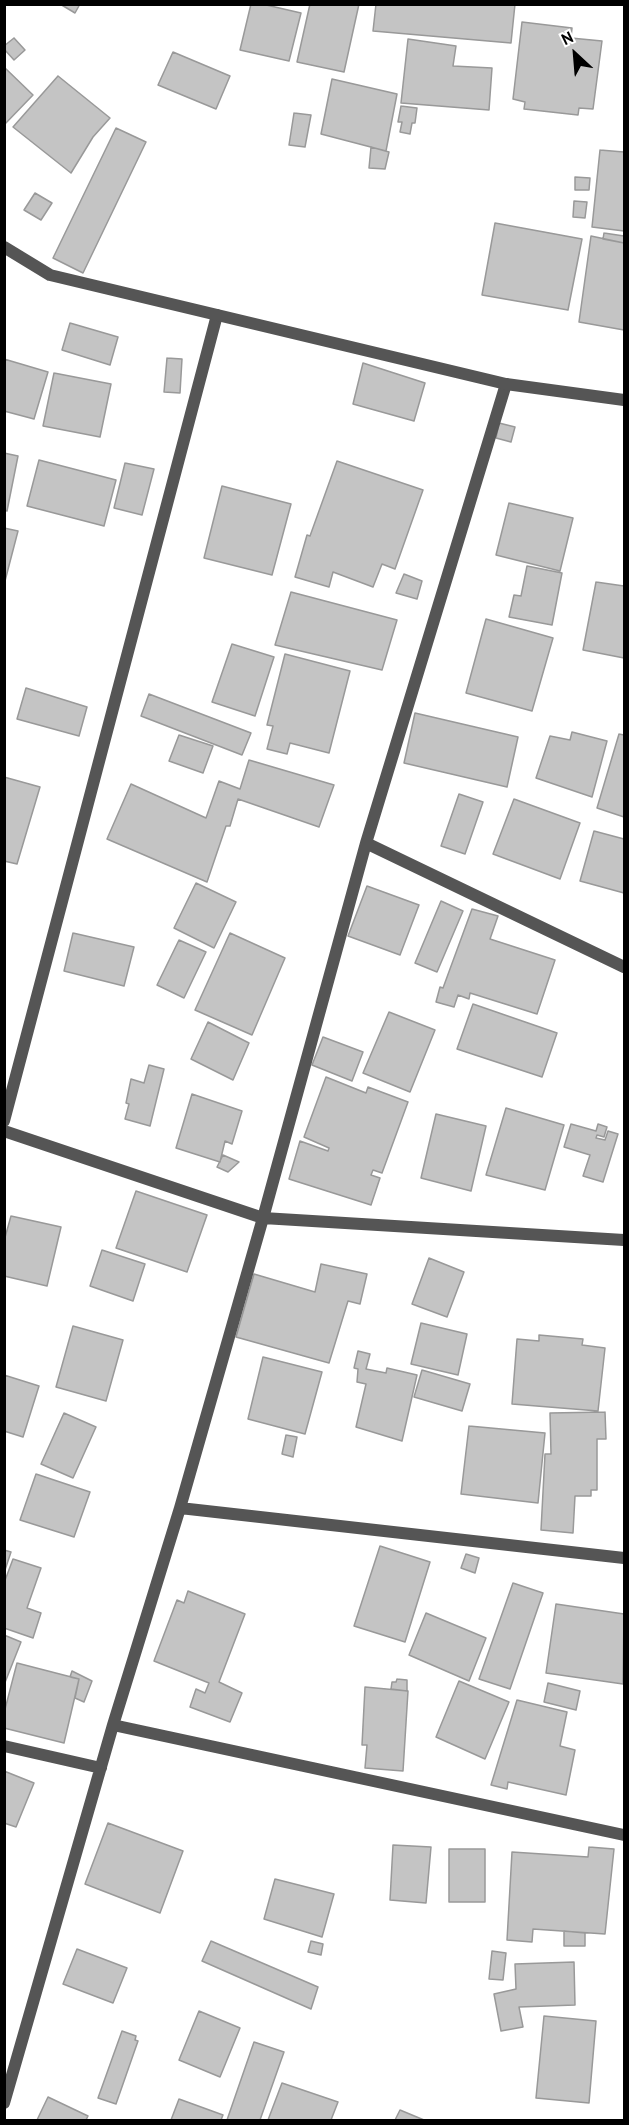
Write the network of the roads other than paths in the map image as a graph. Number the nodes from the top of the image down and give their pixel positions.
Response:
1 (4, 247) edge
2 (217, 315) junction
3 (506, 384) junction
4 (624, 400) edge
5 (366, 843) junction
6 (624, 967) edge
7 (4, 1121) edge
8 (4, 1131) edge
9 (263, 1218) junction
10 (624, 1240) edge
11 (180, 1508) junction
12 (624, 1558) edge
13 (113, 1725) junction
14 (4, 1746) edge
15 (101, 1768) junction
16 (624, 1835) edge
17 (4, 2103) edge

1 - 2 street
2 - 3 street
2 - 7 street
3 - 4 street
3 - 5 street
5 - 6 street
5 - 9 street
8 - 9 street
9 - 10 street
9 - 11 street
11 - 12 street
11 - 13 street
13 - 15 street
13 - 16 street
14 - 15 street
15 - 17 street

